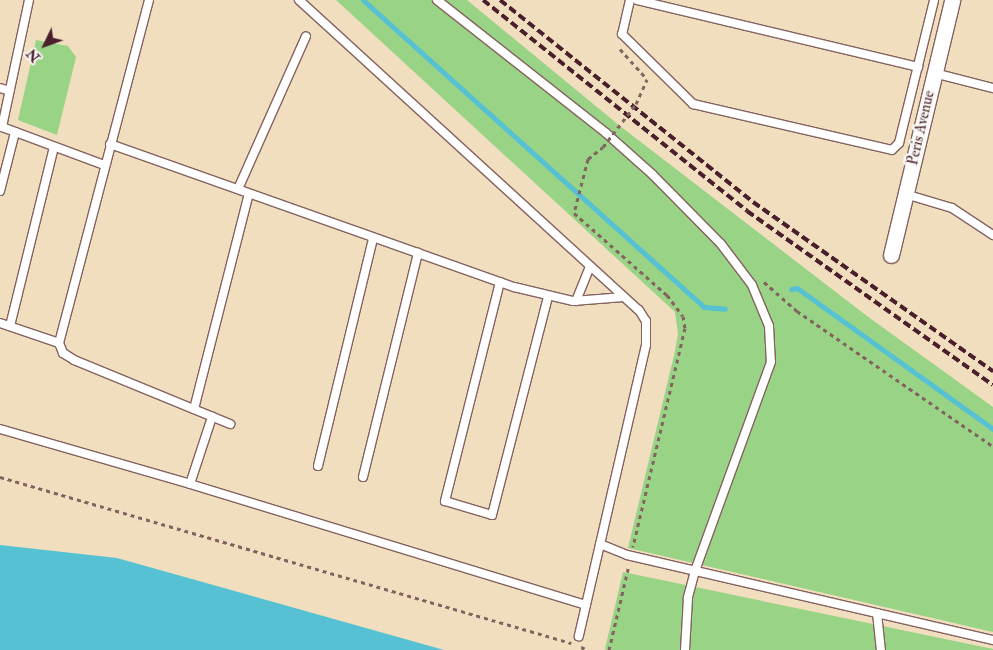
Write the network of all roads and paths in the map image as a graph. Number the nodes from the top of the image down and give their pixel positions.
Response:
1 (29, 0) edge
2 (149, 0) edge
3 (299, 0) edge
4 (437, 0) edge
5 (630, 0) edge
6 (637, 0) edge
7 (934, 0) edge
8 (952, 0) edge
9 (306, 36) dead end
10 (918, 67) junction
11 (934, 74) junction
12 (647, 79) dead end
13 (0, 88) edge
14 (993, 88) edge
15 (10, 91) junction
16 (15, 132) junction
17 (110, 144) junction
18 (54, 147) junction
19 (588, 159) dead end
20 (104, 166) junction
21 (238, 189) junction
22 (0, 191) edge
23 (249, 194) junction
24 (905, 194) junction
25 (993, 235) edge
26 (373, 238) junction
27 (418, 253) junction
28 (891, 255) dead end
29 (590, 267) junction
30 (762, 281) dead end
31 (500, 282) junction
32 (548, 297) junction
33 (624, 297) junction
34 (576, 301) junction
35 (0, 323) edge
36 (10, 326) junction
37 (59, 342) junction
38 (194, 409) junction
39 (212, 417) junction
40 (230, 424) dead end
41 (0, 429) edge
42 (993, 446) edge
43 (318, 466) dead end
44 (0, 477) edge
45 (363, 477) dead end
46 (190, 484) junction
47 (600, 544) junction
48 (695, 570) junction
49 (586, 605) junction
50 (877, 613) junction
51 (579, 636) dead end
52 (993, 640) edge
53 (588, 650) edge
54 (685, 650) edge
55 (881, 650) edge

1 - 15 lane
2 - 17 lane
3 - 29 lane
4 - 48 lane
5 - 10 lane
6 - 10 lane
7 - 10 lane
8 - 11 street, Peris Avenue
9 - 21 lane
11 - 14 lane
11 - 24 street, Peris Avenue
12 - 19 path, bridge
13 - 15 lane
15 - 16 lane
16 - 18 lane
16 - 22 lane
17 - 20 lane
17 - 21 lane
18 - 20 lane
18 - 36 lane
20 - 37 lane
21 - 23 lane
23 - 26 lane
23 - 38 lane
24 - 25 lane
24 - 28 street, Peris Avenue
26 - 27 lane
26 - 43 lane
27 - 31 lane
27 - 45 lane
29 - 33 lane
29 - 34 lane
30 - 42 path
31 - 32 lane
31 - 32 lane
32 - 34 lane
33 - 34 lane
33 - 47 lane
35 - 36 lane
36 - 37 lane
37 - 38 lane
38 - 39 lane
39 - 40 lane
39 - 46 lane
41 - 46 lane
44 - 53 path
46 - 49 lane
47 - 48 lane
47 - 49 lane
48 - 50 lane
48 - 54 lane
49 - 51 lane
50 - 52 lane
50 - 55 lane

